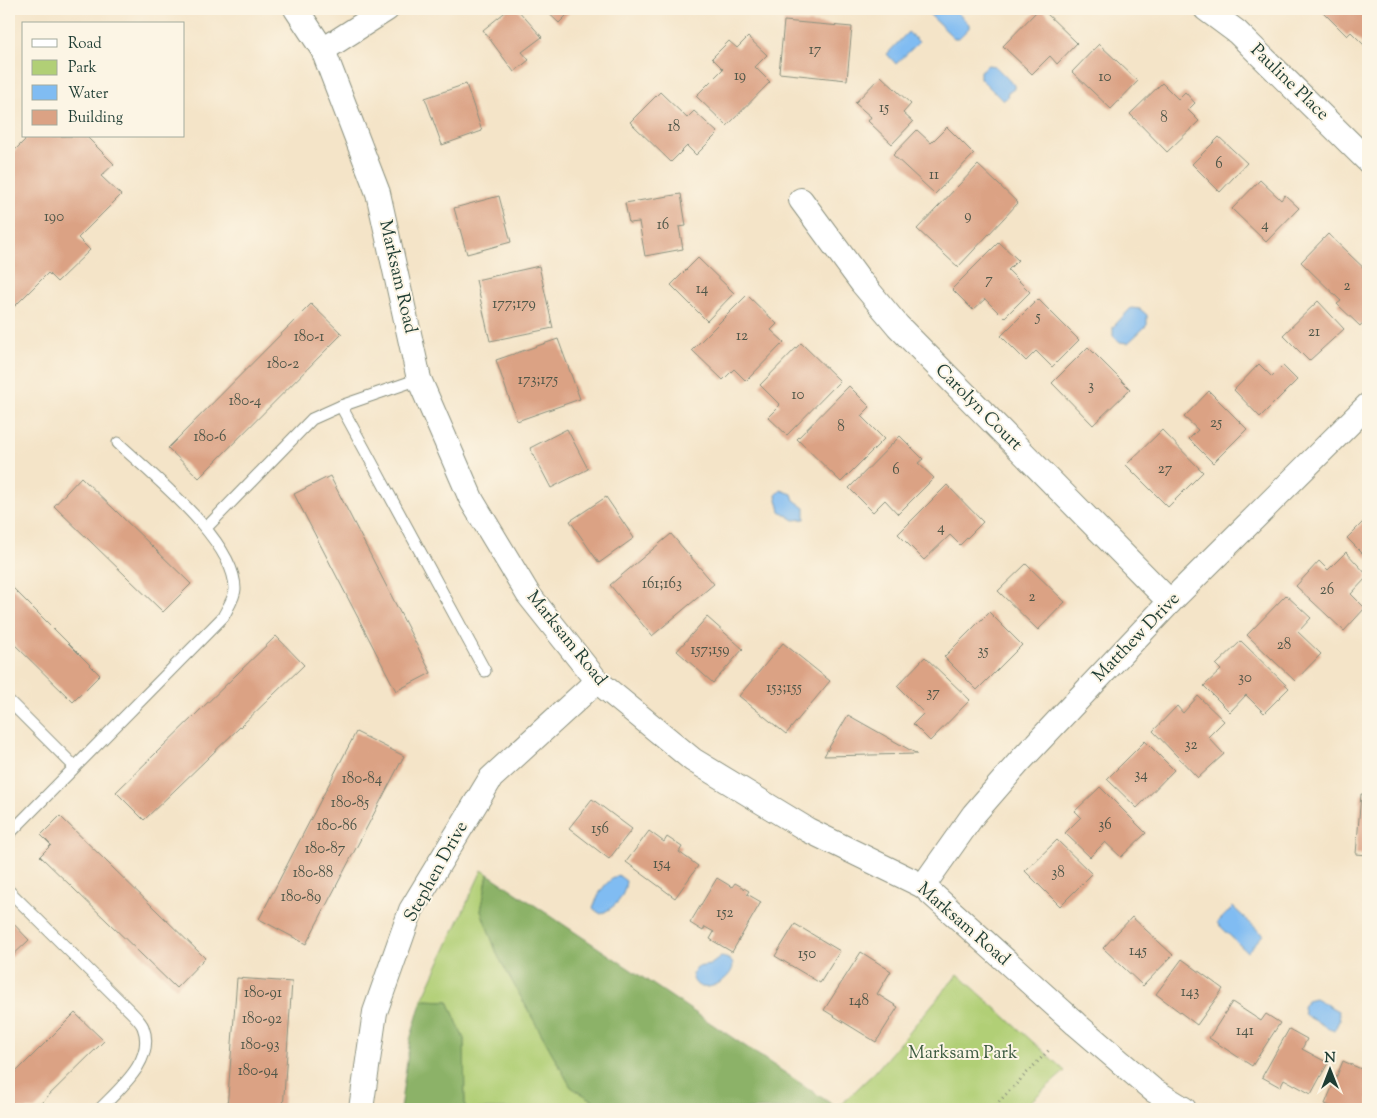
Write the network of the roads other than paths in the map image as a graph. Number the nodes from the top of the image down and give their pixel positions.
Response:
1 (296, 9) edge
2 (388, 9) edge
3 (1206, 9) edge
4 (323, 50) junction
5 (1368, 160) edge
6 (802, 200) dead end
7 (419, 379) junction
8 (1368, 405) edge
9 (341, 406) junction
10 (118, 443) dead end
11 (206, 528) junction
12 (1170, 602) junction
13 (485, 671) dead end
14 (597, 681) junction
15 (9, 702) edge
16 (74, 766) junction
17 (9, 834) edge
18 (923, 886) junction
19 (9, 891) edge
20 (100, 1109) edge
21 (362, 1109) edge
22 (1184, 1109) edge

1 - 4 street, Marksam Road
2 - 4 street
3 - 5 street, Pauline Place
4 - 7 street, Marksam Road
6 - 12 street, Carolyn Court
7 - 9 lane
7 - 14 street, Marksam Road
8 - 12 street, Matthew Drive
9 - 11 lane
9 - 13 lane
10 - 11 lane
11 - 16 lane
12 - 18 street, Matthew Drive
14 - 18 street, Marksam Road
14 - 21 street, Stephen Drive
15 - 16 lane
16 - 17 lane
18 - 22 street, Marksam Road
19 - 20 lane

